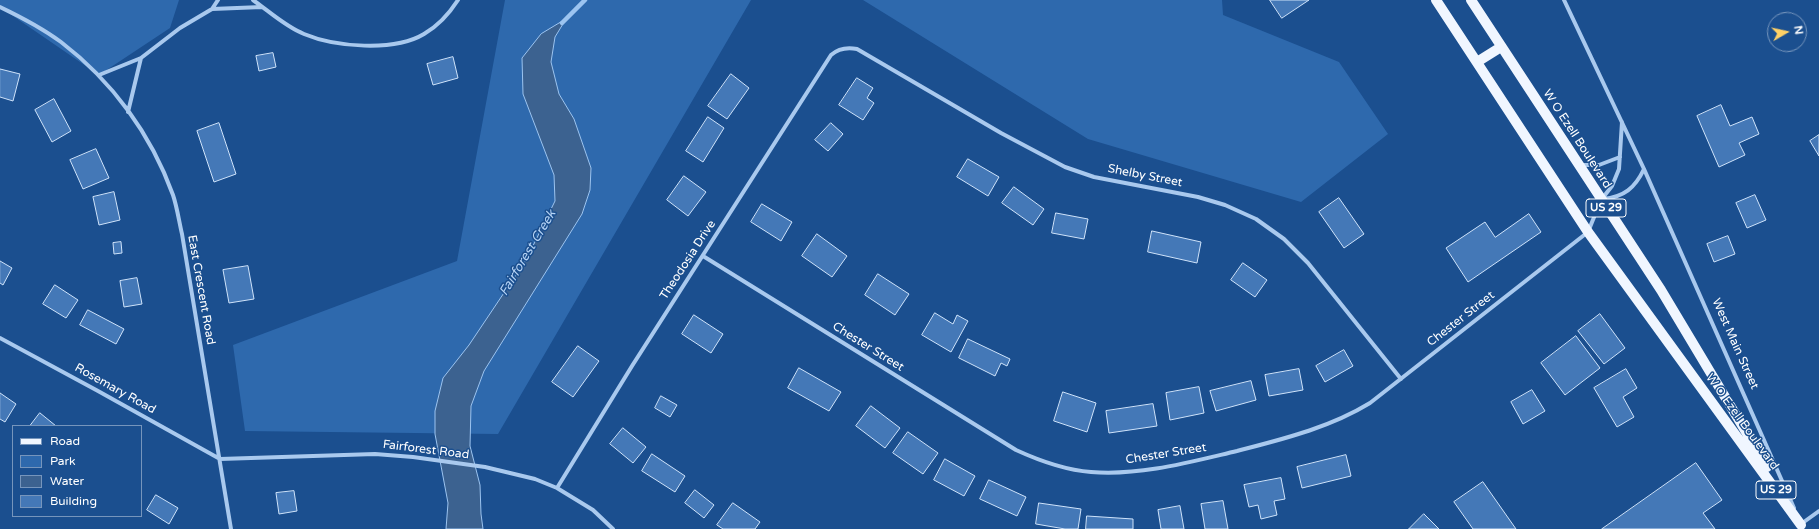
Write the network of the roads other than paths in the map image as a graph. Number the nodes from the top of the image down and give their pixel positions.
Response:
1 (218, 0) edge
2 (254, 0) edge
3 (458, 0) edge
4 (1436, 0) edge
5 (1471, 0) edge
6 (1564, 0) edge
7 (0, 7) edge
8 (263, 7) junction
9 (212, 9) junction
10 (1501, 47) junction
11 (842, 49) joint
12 (141, 58) junction
13 (1476, 62) junction
14 (99, 75) junction
15 (128, 112) junction
16 (1622, 122) junction
17 (1620, 157) junction
18 (1578, 165) junction
19 (1644, 169) junction
20 (1601, 200) junction
21 (1588, 232) junction
22 (703, 256) junction
23 (0, 338) edge
24 (1401, 379) junction
25 (220, 460) junction
26 (557, 488) junction
27 (1819, 511) edge
28 (1802, 527) edge
29 (231, 529) edge
30 (613, 529) edge

1 - 9 street
2 - 8 street
3 - 8 street
4 - 13 main road, W O Ezell Boulevard / US 29
5 - 10 main road, W O Ezell Boulevard / US 29
6 - 16 street, West Main Street
7 - 14 street, East Crescent Road
8 - 9 street
9 - 12 street
10 - 13 main road
10 - 18 main road, W O Ezell Boulevard / US 29
11 - 22 street, Theodosia Drive
11 - 24 street, Shelby Street
12 - 14 street
12 - 15 street
13 - 21 main road, W O Ezell Boulevard / US 29
14 - 15 street, East Crescent Road
15 - 25 street, East Crescent Road
16 - 17 street, West Main Street
16 - 19 street, West Main Street
17 - 18 street
17 - 20 street, West Main Street
18 - 20 main road, W O Ezell Boulevard / US 29
19 - 20 street
19 - 28 street, West Main Street
20 - 21 street, Chester Street
20 - 28 main road, W O Ezell Boulevard / US 29
21 - 24 street, Chester Street
21 - 28 main road, W O Ezell Boulevard / US 29
22 - 24 street, Chester Street
22 - 26 street, Theodosia Drive
23 - 25 street, Rosemary Road
25 - 26 street, Fairforest Road
25 - 29 street, East Crescent Road
26 - 30 street, Fairforest Road
27 - 28 street

